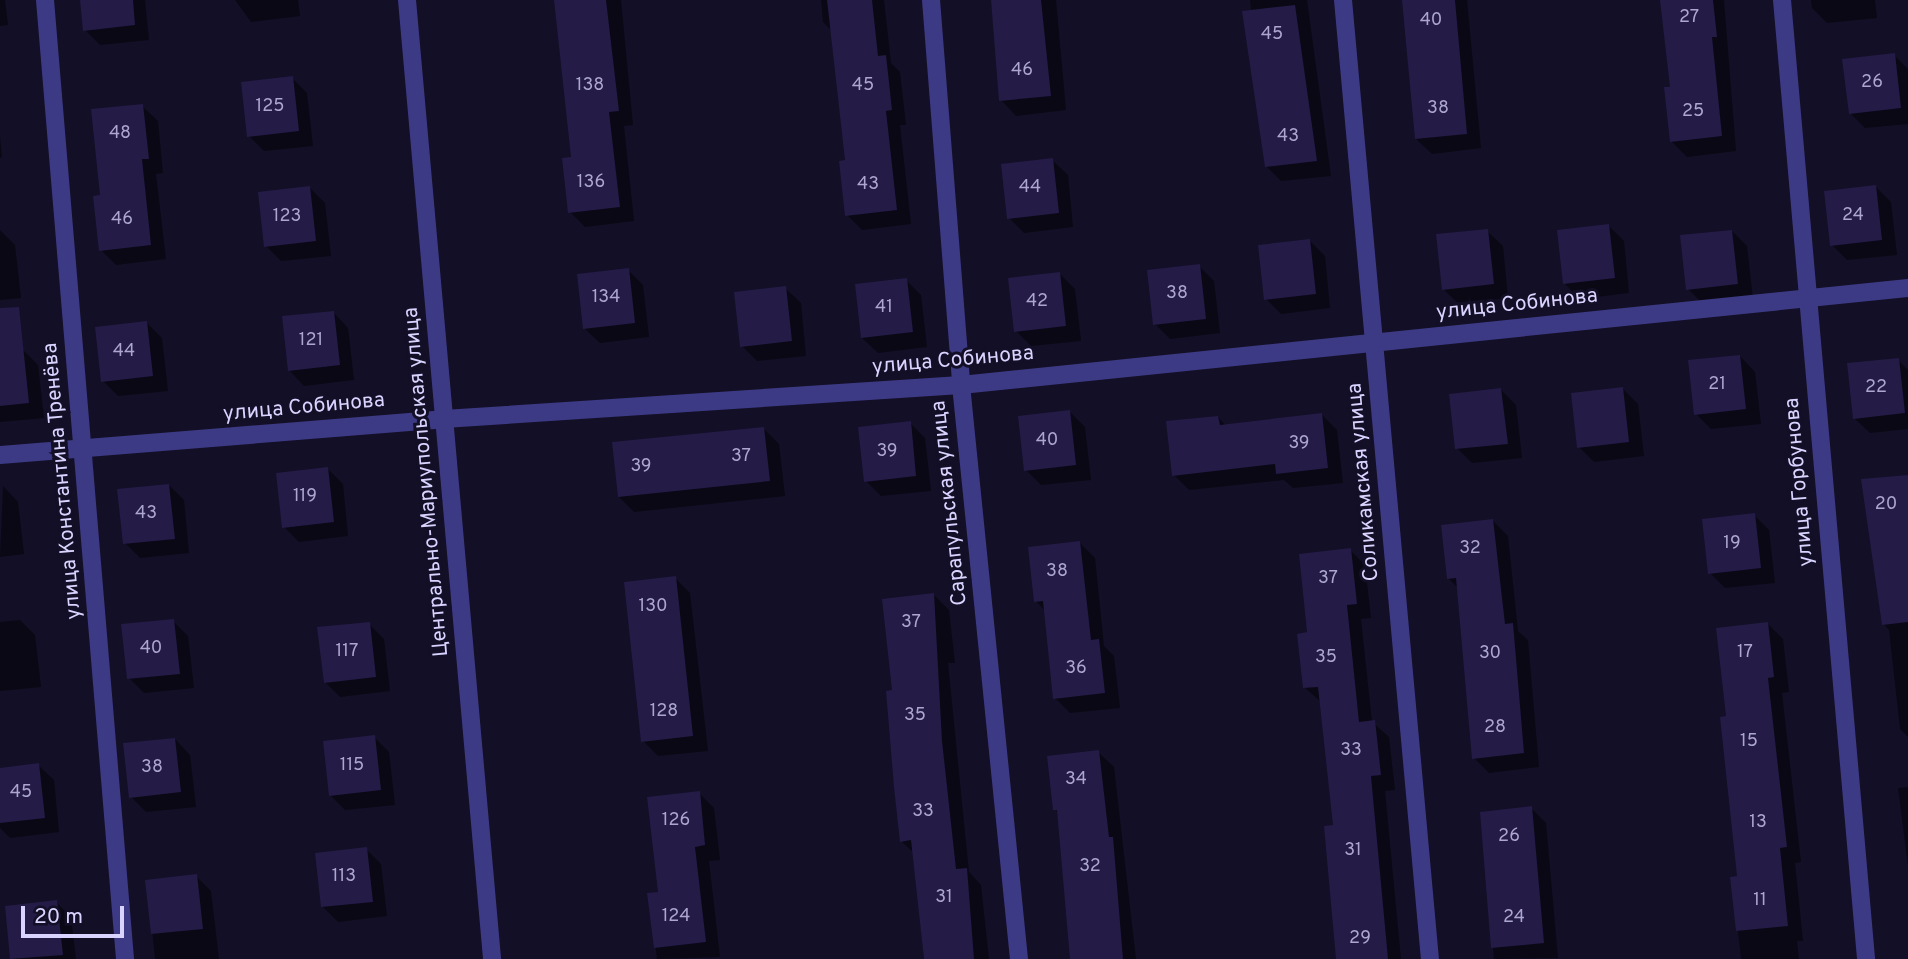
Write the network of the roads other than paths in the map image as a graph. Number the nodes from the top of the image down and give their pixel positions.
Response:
1 (45, 0) edge
2 (407, 0) edge
3 (931, 0) edge
4 (1343, 0) edge
5 (1782, 0) edge
6 (1908, 288) edge
7 (1807, 298) junction
8 (1374, 343) junction
9 (961, 385) junction
10 (444, 419) junction
11 (84, 449) junction
12 (0, 455) edge
13 (125, 959) edge
14 (492, 959) edge
15 (1019, 959) edge
16 (1430, 959) edge
17 (1866, 959) edge

1 - 11 street, улица Константина Тренёва
2 - 10 street, Центрально-Мариупольская улица
3 - 9 street, Сарапульская улица
4 - 8 street, Соликамская улица
5 - 7 street, улица Горбунова
6 - 7 street, улица Собинова
7 - 8 street, улица Собинова
7 - 17 street, улица Горбунова
8 - 9 street, улица Собинова
8 - 16 street, Соликамская улица
9 - 10 street, улица Собинова
9 - 15 street, Сарапульская улица
10 - 11 street, улица Собинова
10 - 14 street, Центрально-Мариупольская улица
11 - 12 street, улица Собинова
11 - 13 street, улица Константина Тренёва

